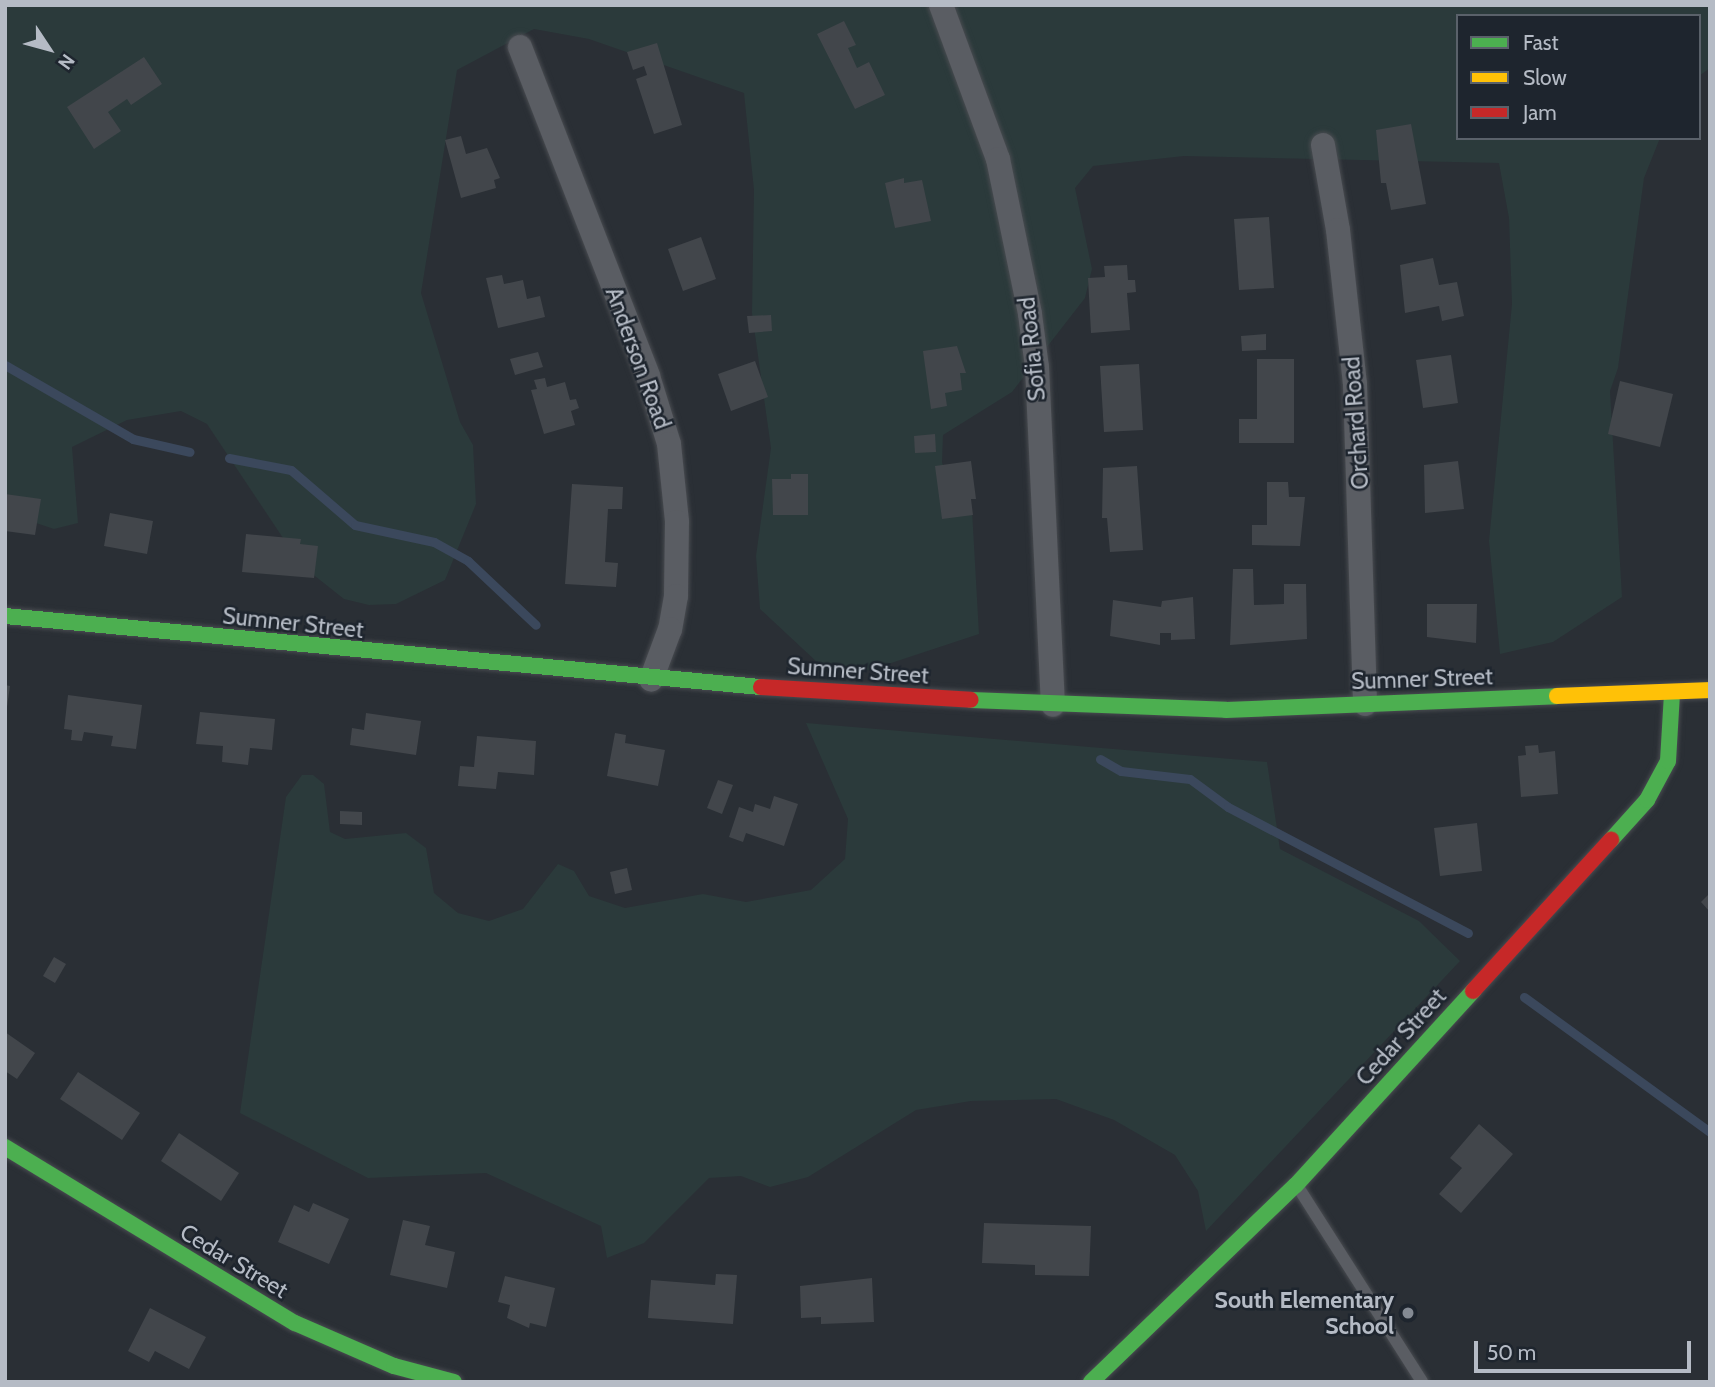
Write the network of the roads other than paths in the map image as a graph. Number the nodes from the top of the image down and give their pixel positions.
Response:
1 (941, 5) edge
2 (520, 47) dead end
3 (1323, 145) dead end
4 (5, 616) edge
5 (651, 680) junction
6 (1710, 690) edge
7 (1672, 693) junction
8 (1365, 704) junction
9 (1053, 705) junction
10 (5, 1147) edge
11 (1296, 1185) junction
12 (427, 1378) edge
13 (1095, 1378) edge
14 (454, 1382) edge
15 (1080, 1382) edge
16 (1422, 1382) edge

1 - 9 street, Sofia Road
2 - 5 street, Anderson Road
3 - 8 street, Orchard Road
4 - 5 main road, Sumner Street
5 - 9 main road, Sumner Street
6 - 7 main road, Sumner Street
7 - 8 main road, Sumner Street
7 - 11 main road, Cedar Street
8 - 9 main road, Sumner Street
10 - 12 main road, Cedar Street
11 - 13 main road, Cedar Street
11 - 16 lane
12 - 14 main road, Cedar Street
13 - 15 main road, Cedar Street

